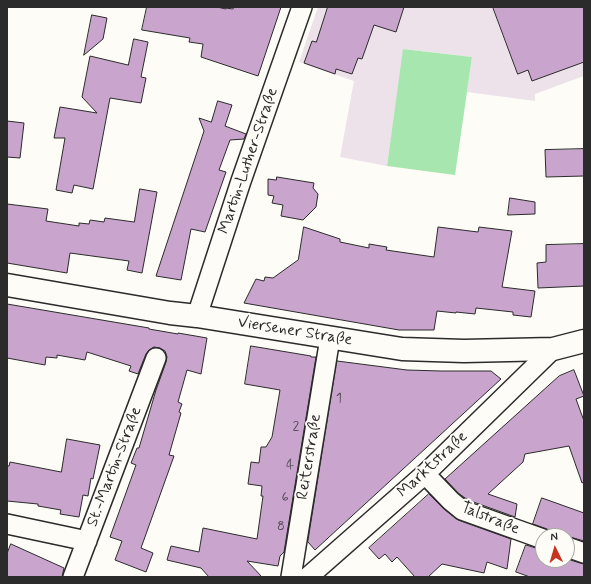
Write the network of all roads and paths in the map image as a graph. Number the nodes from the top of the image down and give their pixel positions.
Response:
1 (302, 7) edge
2 (7, 285) edge
3 (197, 316) junction
4 (330, 338) junction
5 (584, 341) edge
6 (552, 349) junction
7 (156, 358) dead end
8 (425, 474) junction
9 (7, 524) edge
10 (535, 536) edge
11 (87, 540) junction
12 (73, 577) edge
13 (291, 577) edge
14 (308, 577) edge

1 - 3 street, Martin-Luther-Straße
2 - 3 main road, Viersener Straße
3 - 4 main road, Viersener Straße
4 - 6 main road, Viersener Straße
4 - 13 street, Reiterstraße
5 - 6 main road, Viersener Straße
6 - 8 street, Marktstraße
7 - 11 street, St.-Martin-Straße
8 - 10 street, Talstraße
8 - 14 street, Marktstraße
9 - 11 street
11 - 12 street, St.-Martin-Straße

